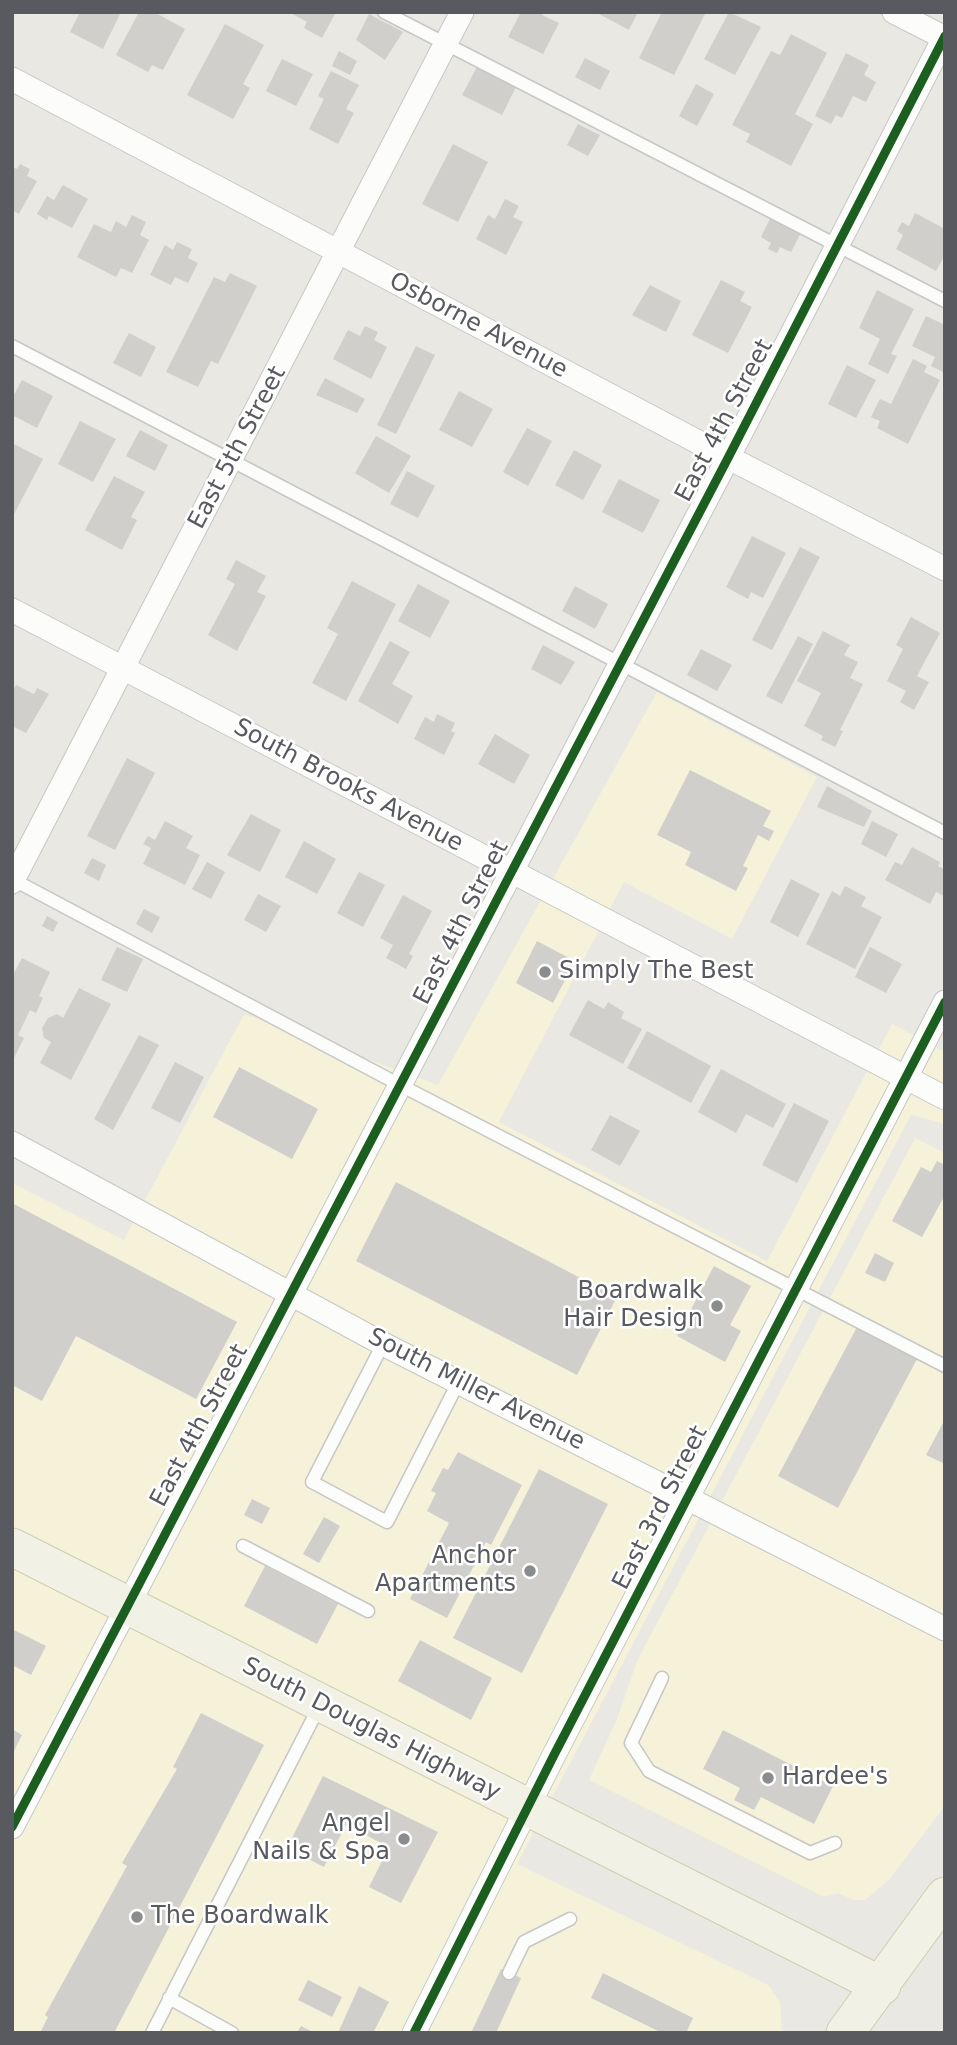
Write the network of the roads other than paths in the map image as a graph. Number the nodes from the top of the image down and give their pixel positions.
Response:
1 (384, 12) edge
2 (462, 12) edge
3 (894, 12) edge
4 (945, 37) edge
5 (447, 45) junction
6 (12, 79) edge
7 (838, 244) junction
8 (339, 253) junction
9 (945, 301) edge
10 (12, 346) edge
11 (728, 458) junction
12 (230, 463) junction
13 (945, 569) edge
14 (12, 610) edge
15 (620, 663) junction
16 (123, 668) junction
17 (945, 832) edge
18 (510, 871) junction
19 (13, 880) edge
20 (945, 1002) edge
21 (906, 1078) junction
22 (400, 1085) junction
23 (945, 1098) edge
24 (12, 1143) edge
25 (796, 1287) junction
26 (291, 1294) junction
27 (383, 1344) junction
28 (945, 1366) edge
29 (459, 1381) junction
30 (688, 1498) junction
31 (243, 1546) dead end
32 (12, 1547) edge
33 (127, 1607) junction
34 (368, 1611) dead end
35 (945, 1629) edge
36 (662, 1678) dead end
37 (321, 1703) junction
38 (527, 1809) junction
39 (12, 1827) edge
40 (835, 1843) dead end
41 (945, 1896) edge
42 (570, 1919) dead end
43 (509, 1973) dead end
44 (882, 1986) junction
45 (169, 1998) junction
46 (152, 2033) edge
47 (232, 2033) edge
48 (414, 2033) edge
49 (845, 2033) edge

1 - 5 lane
2 - 5 street, East 5th Street
3 - 4 street
4 - 7 street, East 4th Street
5 - 7 lane
5 - 8 street, East 5th Street
6 - 8 street, Osborne Avenue
7 - 9 lane
7 - 11 street, East 4th Street
8 - 11 street, Osborne Avenue
8 - 12 street, East 5th Street
10 - 12 lane
11 - 13 street, Osborne Avenue
11 - 15 street, East 4th Street
12 - 15 lane
12 - 16 street, East 5th Street
14 - 16 street, South Brooks Avenue
15 - 17 lane
15 - 18 street, East 4th Street
16 - 18 street, South Brooks Avenue
16 - 19 street, East 5th Street
18 - 21 street, South Brooks Avenue
18 - 22 street, East 4th Street
19 - 22 lane
20 - 21 street, East 3rd Street
21 - 23 street, South Brooks Avenue
21 - 25 street, East 3rd Street
22 - 25 lane
22 - 26 street, East 4th Street
24 - 26 street, South Miller Avenue
25 - 28 lane
25 - 30 street, East 3rd Street
26 - 27 street, South Miller Avenue
26 - 33 street, East 4th Street
27 - 29 street, South Miller Avenue
27 - 29 lane
29 - 30 street, South Miller Avenue
30 - 35 street, South Miller Avenue
30 - 38 street, East 3rd Street
31 - 34 lane
32 - 33 main road, South Douglas Highway
33 - 37 main road, South Douglas Highway
33 - 39 street, East 4th Street
36 - 40 lane
37 - 38 main road, South Douglas Highway
37 - 45 lane
38 - 44 main road, South Douglas Highway
38 - 48 street, East 3rd Street
41 - 44 main road
42 - 43 lane
44 - 49 main road
45 - 46 lane
45 - 47 lane

